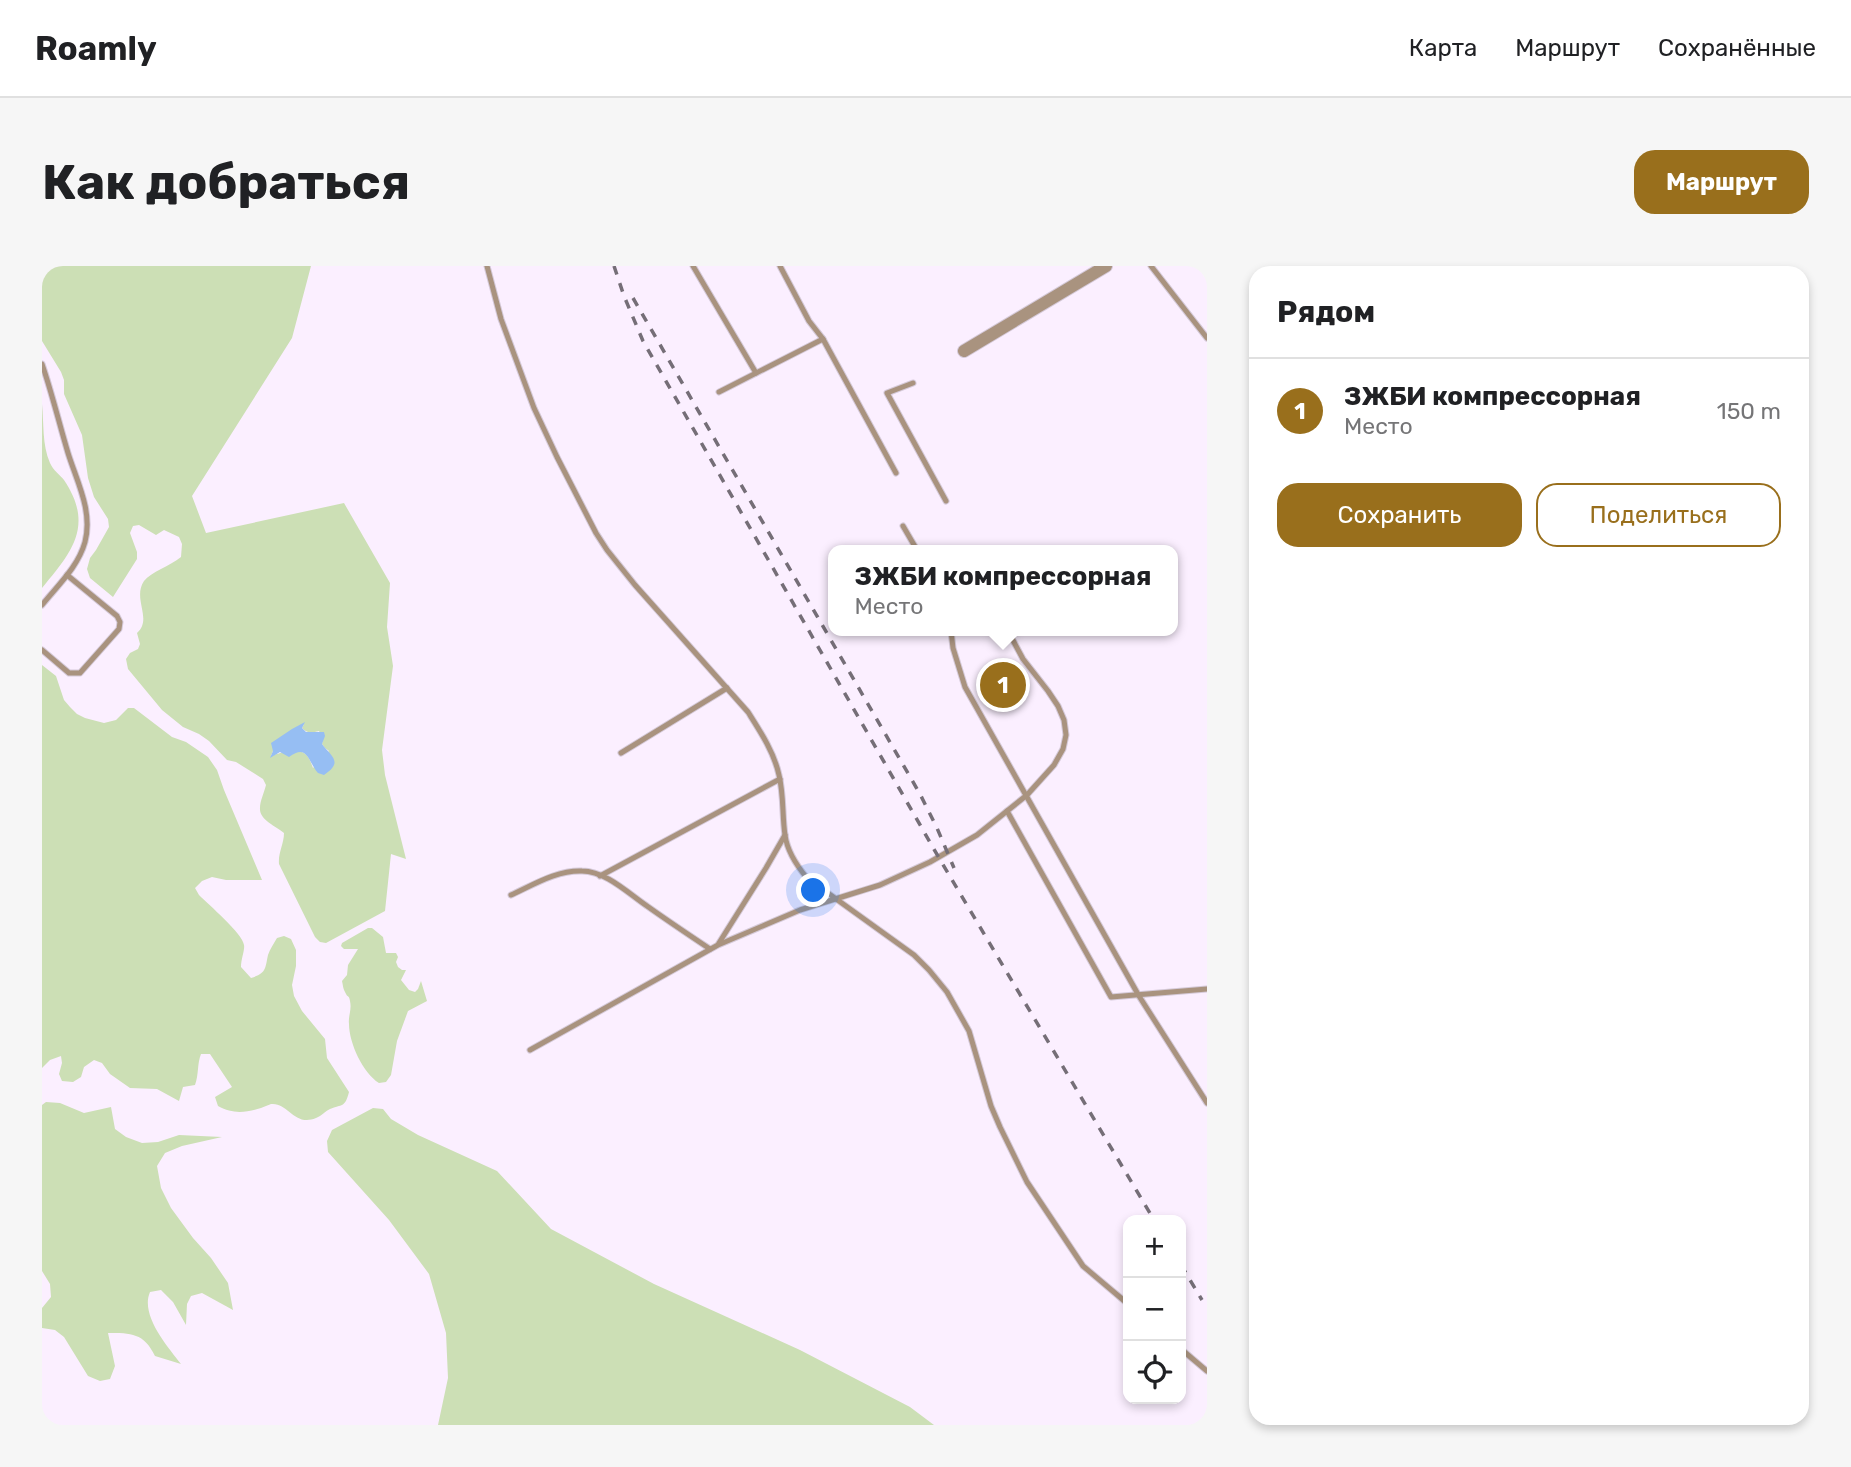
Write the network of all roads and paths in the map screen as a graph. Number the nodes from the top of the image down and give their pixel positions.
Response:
1 (486, 266) edge
2 (693, 266) edge
3 (780, 266) edge
4 (1107, 266) edge
5 (1152, 266) edge
6 (1207, 338) edge
7 (823, 339) junction
8 (964, 351) dead end
9 (42, 364) edge
10 (756, 373) junction
11 (913, 383) dead end
12 (719, 392) dead end
13 (896, 473) dead end
14 (946, 501) dead end
15 (903, 526) dead end
16 (915, 545) edge
17 (67, 575) junction
18 (42, 605) edge
19 (952, 636) edge
20 (1011, 636) edge
21 (42, 650) edge
22 (727, 688) junction
23 (621, 753) dead end
24 (780, 779) junction
25 (1027, 795) junction
26 (1007, 811) junction
27 (785, 835) junction
28 (600, 876) junction
29 (511, 895) dead end
30 (835, 899) junction
31 (718, 945) junction
32 (710, 949) junction
33 (1207, 989) edge
34 (1139, 996) junction
35 (530, 1050) dead end
36 (1207, 1104) edge
37 (1123, 1300) edge
38 (1186, 1353) edge
39 (1207, 1371) edge

1 - 22 lane
2 - 10 lane
3 - 7 lane
4 - 8 street
5 - 6 lane
7 - 10 lane
7 - 13 lane
9 - 17 lane
10 - 12 lane
11 - 14 lane
15 - 16 lane
17 - 18 lane
17 - 21 lane
19 - 25 lane
20 - 25 lane
22 - 23 lane
22 - 24 lane
24 - 27 lane
24 - 28 lane
25 - 26 lane
25 - 34 lane
26 - 30 lane
26 - 34 lane
27 - 30 lane
27 - 31 lane
28 - 29 lane
28 - 32 lane
30 - 31 lane
30 - 37 lane
31 - 32 lane
32 - 35 lane
33 - 34 lane
34 - 36 lane
38 - 39 lane

